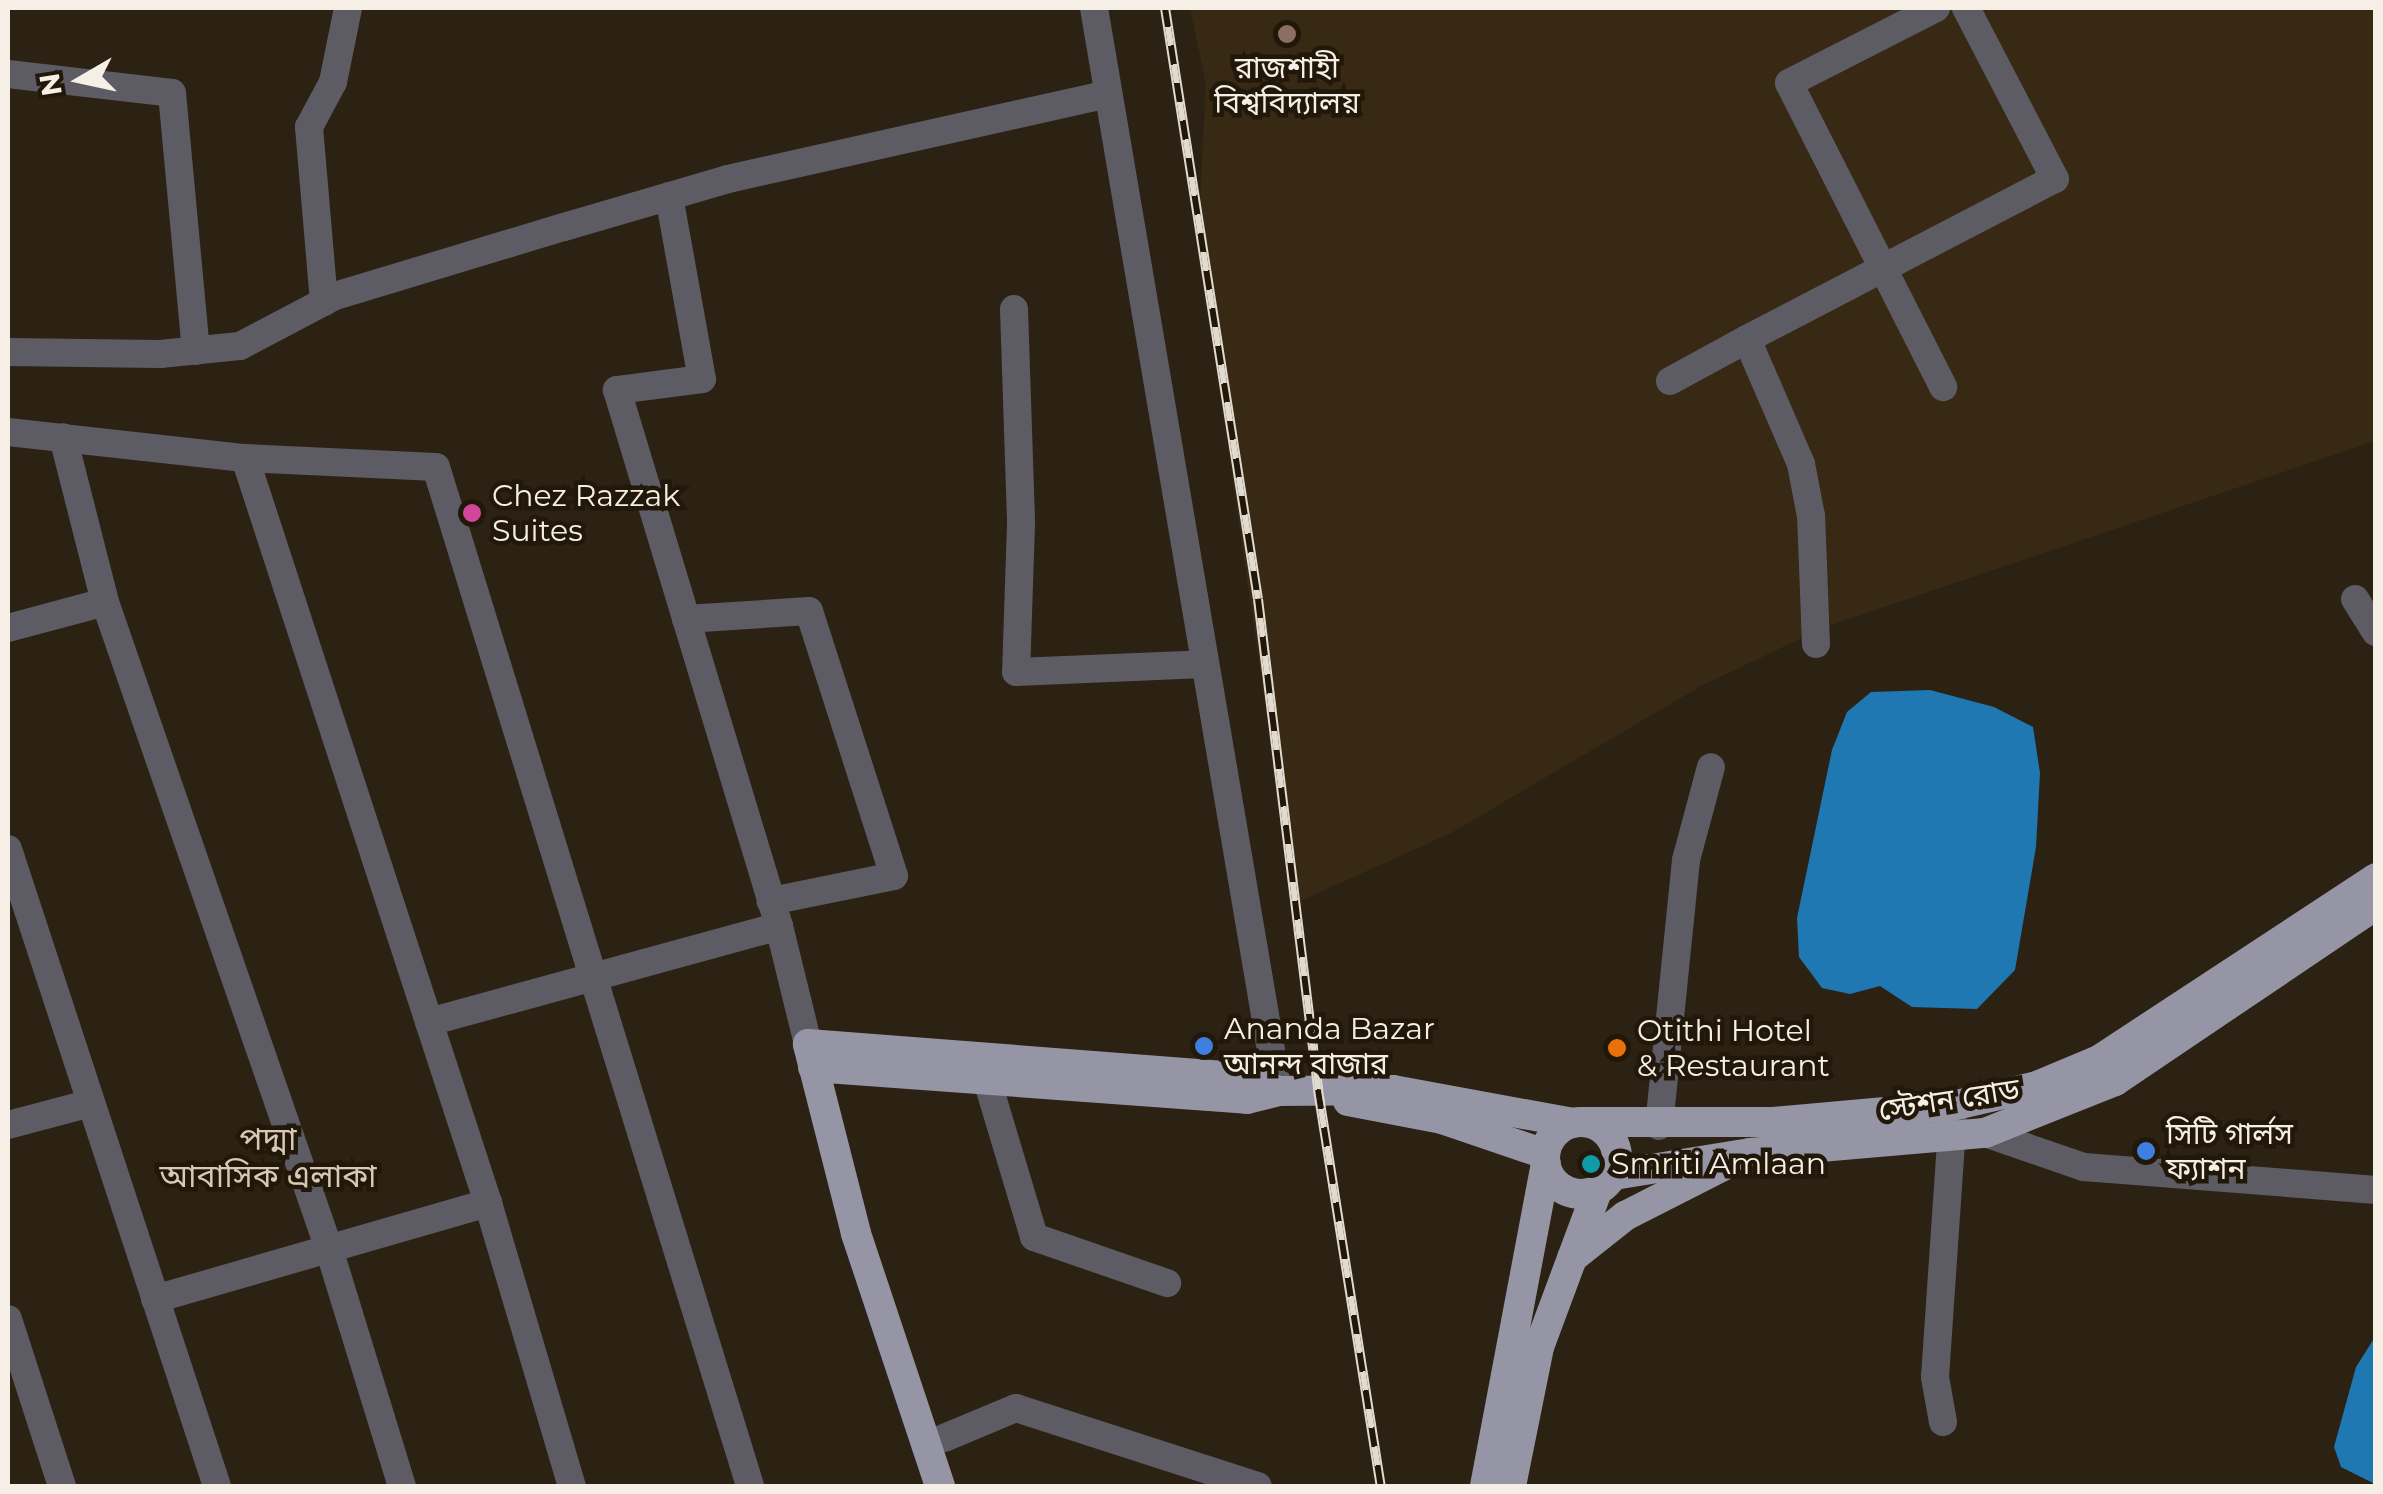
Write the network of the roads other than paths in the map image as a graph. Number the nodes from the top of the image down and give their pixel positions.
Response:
1 (348, 8) edge
2 (1094, 8) edge
3 (1936, 8) edge
4 (1966, 8) edge
5 (8, 74) edge
6 (1108, 94) junction
7 (669, 196) junction
8 (1886, 271) junction
9 (324, 302) junction
10 (1014, 309) dead end
11 (1747, 339) junction
12 (196, 350) junction
13 (8, 352) edge
14 (1670, 381) dead end
15 (1944, 387) dead end
16 (8, 432) edge
17 (63, 436) junction
18 (245, 458) junction
19 (2354, 599) dead end
20 (105, 602) junction
21 (686, 618) junction
22 (8, 628) edge
23 (2376, 632) edge
24 (1816, 644) dead end
25 (1204, 664) junction
26 (1712, 767) dead end
27 (8, 850) edge
28 (2376, 878) edge
29 (2376, 905) edge
30 (776, 913) junction
31 (593, 977) junction
32 (428, 1022) junction
33 (817, 1052) junction
34 (987, 1080) junction
35 (1278, 1090) junction
36 (1332, 1092) junction
37 (91, 1103) junction
38 (1952, 1106) junction
39 (1577, 1122) junction
40 (8, 1125) edge
41 (1659, 1126) junction
42 (1985, 1133) junction
43 (1953, 1138) junction
44 (1750, 1152) junction
45 (1545, 1159) junction
46 (1606, 1183) junction
47 (2376, 1190) edge
48 (488, 1203) junction
49 (328, 1248) junction
50 (1571, 1259) junction
51 (1168, 1283) dead end
52 (156, 1299) junction
53 (8, 1319) edge
54 (1943, 1422) dead end
55 (944, 1438) junction
56 (62, 1486) edge
57 (216, 1486) edge
58 (402, 1486) edge
59 (572, 1486) edge
60 (750, 1486) edge
61 (940, 1486) edge
62 (960, 1486) edge
63 (1258, 1486) edge
64 (1485, 1486) edge
65 (1510, 1486) edge

1 - 9 street
2 - 6 street
3 - 8 street
4 - 8 street
5 - 12 street
6 - 7 street
6 - 25 street
7 - 9 street
7 - 21 street
8 - 11 street
8 - 15 street
9 - 12 street
10 - 25 street
11 - 14 street
11 - 24 street
12 - 13 street
16 - 17 street
17 - 18 street
17 - 20 street
18 - 31 street
18 - 32 street
19 - 23 street
20 - 22 street
20 - 49 street
21 - 30 street
21 - 30 street
25 - 35 street
26 - 41 street
27 - 37 street
28 - 38 main road, স্টেশন রোড
29 - 42 main road, স্টেশন রোড
30 - 31 street
30 - 33 street
31 - 32 street
31 - 60 street
32 - 48 street
33 - 34 main road
33 - 35 main road
33 - 55 main road
33 - 61 main road
34 - 35 main road
34 - 51 street
35 - 36 main road
36 - 39 main road, স্টেশন রোড
36 - 45 main road
37 - 40 street
37 - 52 street
38 - 41 main road, স্টেশন রোড
38 - 43 street
39 - 41 main road, স্টেশন রোড
39 - 45 main road
39 - 46 main road
42 - 43 main road, স্টেশন রোড
42 - 47 street
43 - 44 main road, স্টেশন রোড
43 - 54 street
44 - 46 main road, স্টেশন রোড
44 - 50 main road
45 - 46 main road
45 - 64 main road
46 - 50 main road
48 - 49 street
48 - 59 street
49 - 52 street
49 - 58 street
50 - 65 main road
52 - 57 street
53 - 56 street
55 - 62 main road
55 - 63 street

